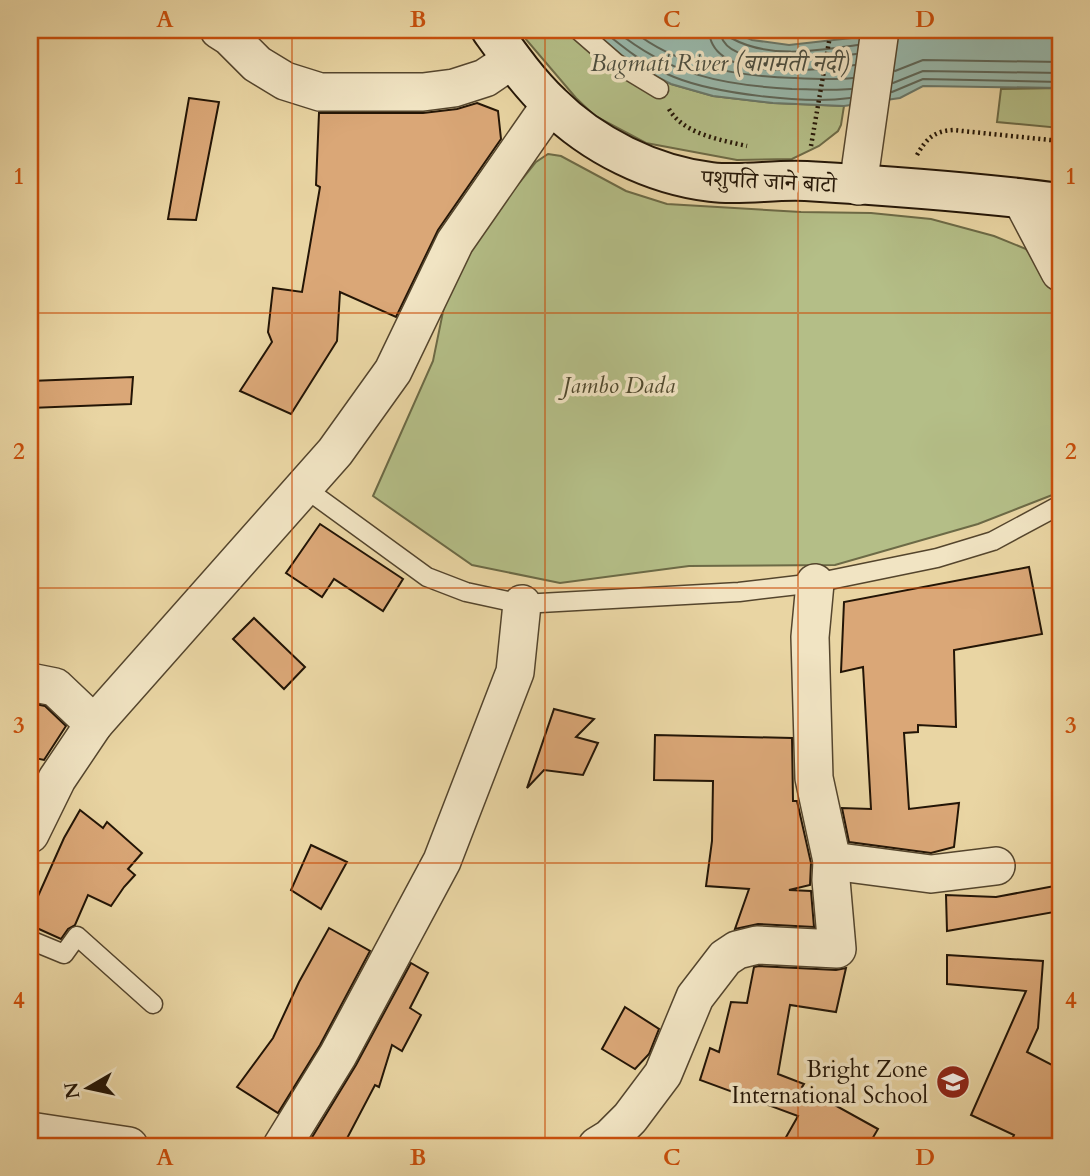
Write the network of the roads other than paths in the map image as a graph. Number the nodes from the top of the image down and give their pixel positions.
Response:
1 (219, 30) edge
2 (578, 30) edge
3 (880, 30) edge
4 (501, 45) edge
5 (659, 89) road end
6 (551, 104) junction
7 (858, 186) junction
8 (1021, 198) junction
9 (1060, 203) edge
10 (1060, 272) edge
11 (302, 486) junction
12 (1060, 505) edge
13 (815, 583) junction
14 (522, 604) junction
15 (30, 682) edge
16 (94, 724) junction
17 (30, 834) edge
18 (832, 861) junction
19 (996, 866) dead end
20 (30, 940) edge
21 (153, 1004) dead end
22 (30, 1131) edge
23 (129, 1146) edge
24 (282, 1146) edge
25 (597, 1146) edge

1 - 4 street
2 - 5 lane
3 - 7 street
4 - 6 main road, पशुपति जाने बाटो
6 - 7 main road, पशुपति जाने बाटो
6 - 11 street
7 - 8 main road, पशुपति जाने बाटो
8 - 9 main road, पशुपति जाने बाटो
8 - 10 street
11 - 14 lane
11 - 16 street
12 - 13 lane
13 - 14 lane
13 - 18 street
14 - 24 street
15 - 16 street
16 - 17 street
18 - 19 street
18 - 25 street
20 - 21 lane
22 - 23 street

